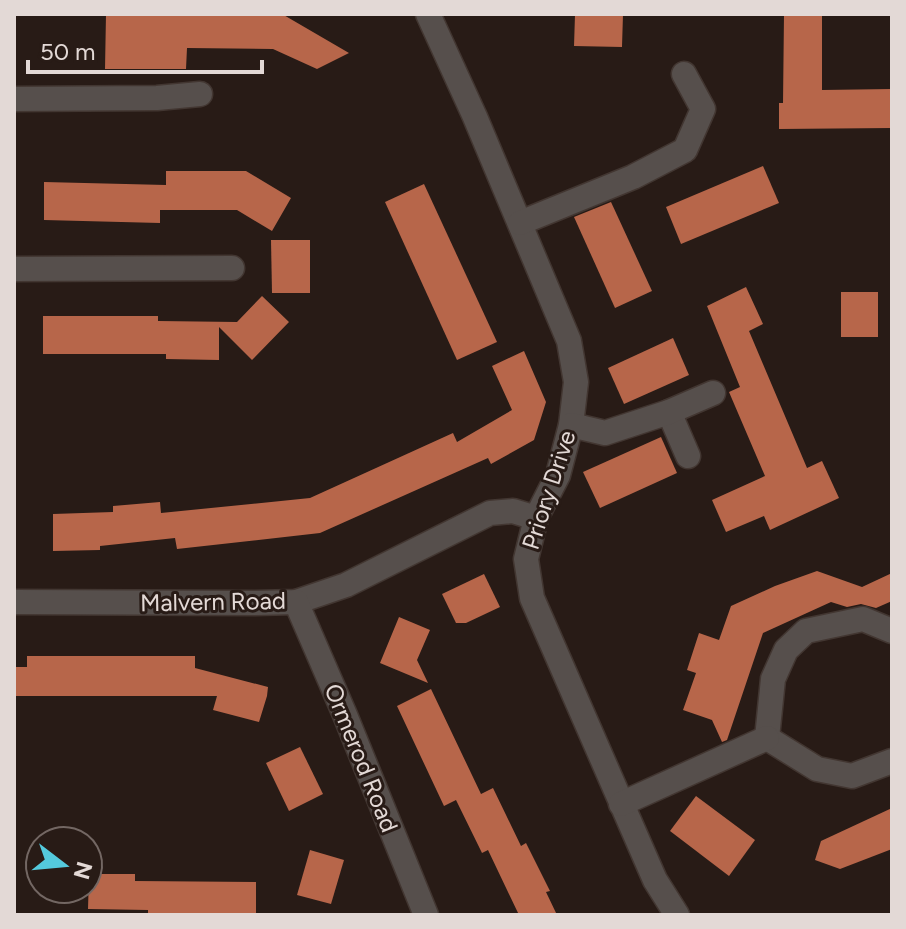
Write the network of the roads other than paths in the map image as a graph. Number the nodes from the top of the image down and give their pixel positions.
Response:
1 (428, 14) edge
2 (684, 74) dead end
3 (200, 94) dead end
4 (14, 99) edge
5 (520, 223) junction
6 (232, 268) dead end
7 (14, 269) edge
8 (713, 393) dead end
9 (669, 412) junction
10 (571, 425) junction
11 (688, 456) dead end
12 (536, 518) junction
13 (14, 602) edge
14 (296, 602) junction
15 (892, 631) edge
16 (767, 738) junction
17 (892, 761) edge
18 (621, 804) junction
19 (426, 915) edge
20 (677, 915) edge

1 - 5 street, Priory Drive
2 - 5 street
3 - 4 street
5 - 10 street, Priory Drive
6 - 7 street
8 - 9 street
9 - 10 street
9 - 11 street
10 - 12 street, Priory Drive
12 - 14 street, Malvern Road
12 - 18 street, Priory Drive
13 - 14 street, Malvern Road
14 - 19 street, Ormerod Road
15 - 16 street
16 - 17 street
16 - 18 street
18 - 20 street, Priory Drive

